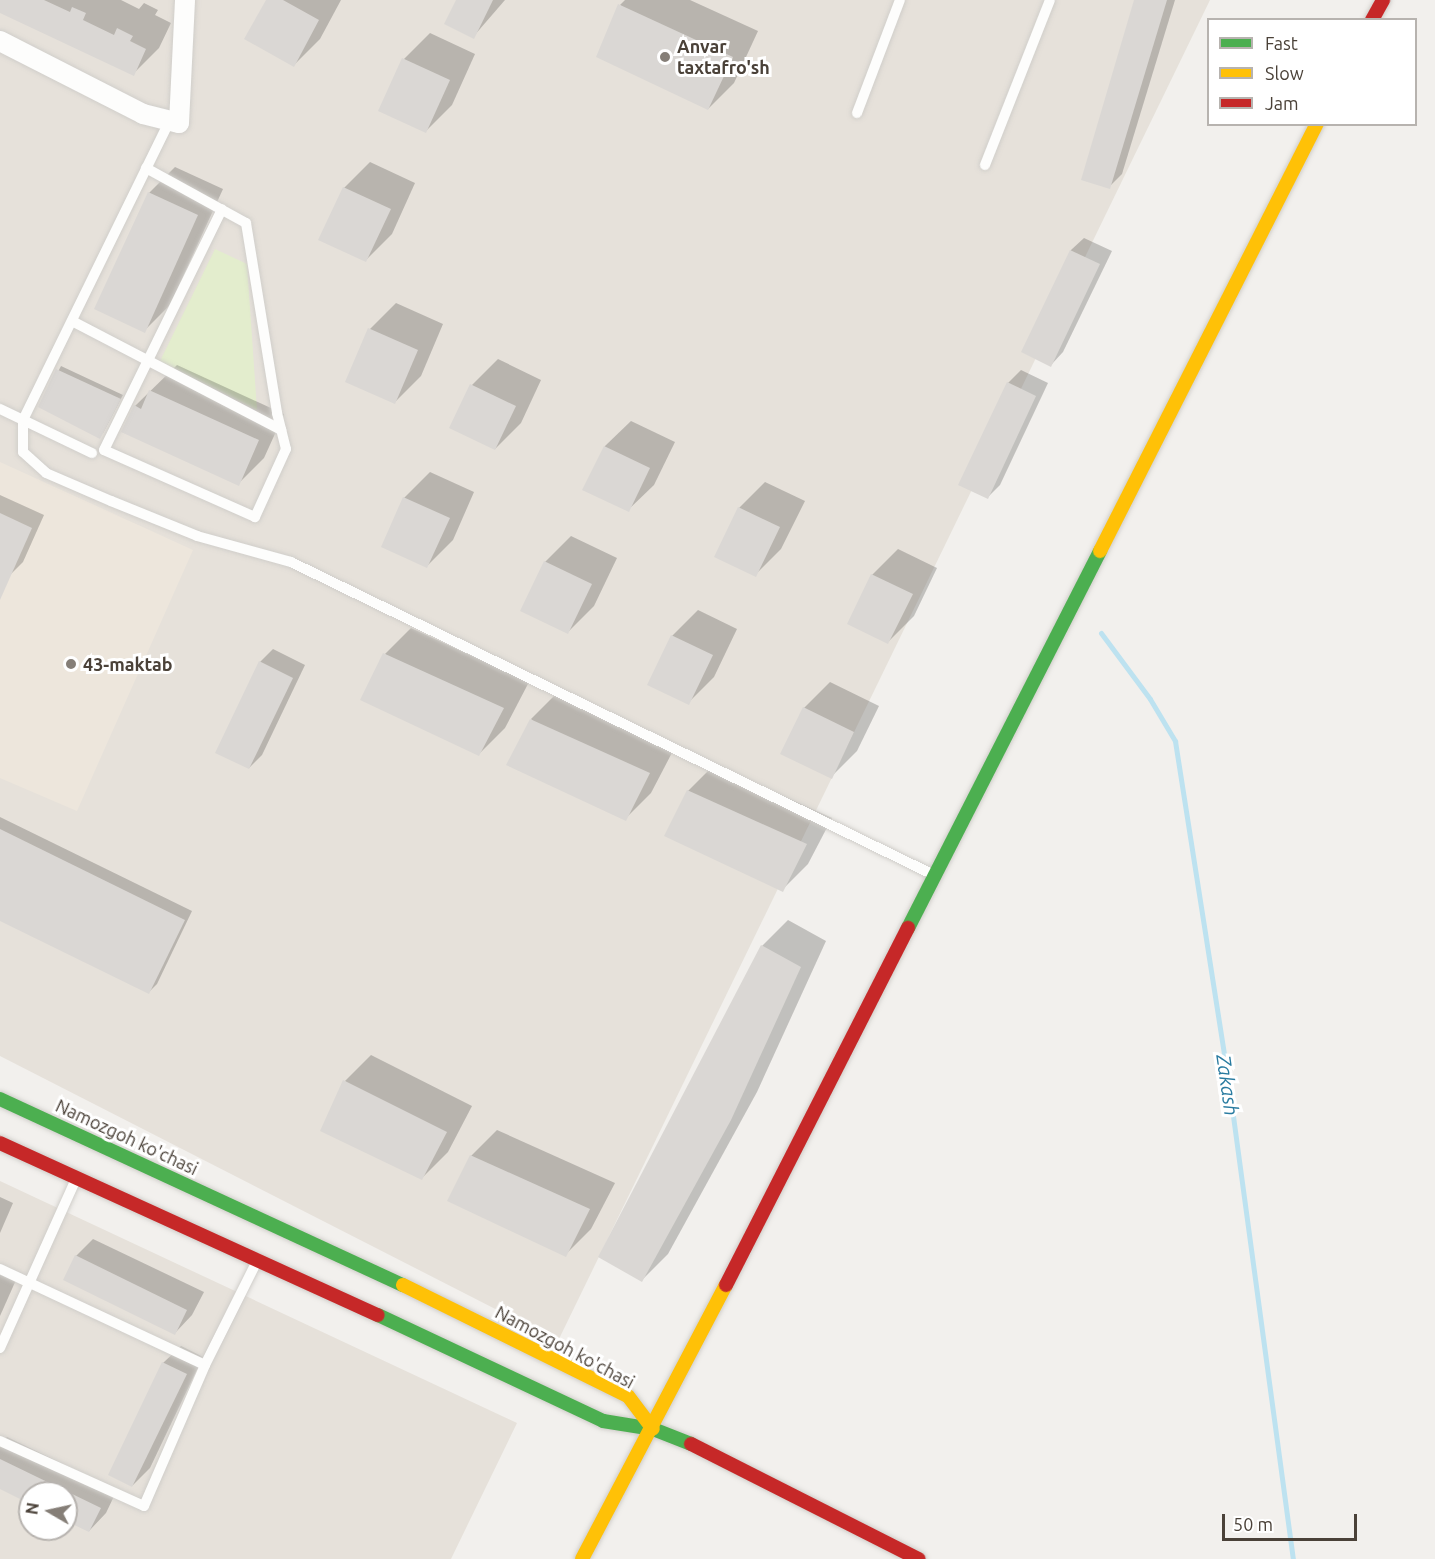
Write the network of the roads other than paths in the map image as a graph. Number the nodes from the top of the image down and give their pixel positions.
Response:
1 (900, 0) edge
2 (1050, 0) edge
3 (1383, 0) edge
4 (187, 4) edge
5 (1373, 18) edge
6 (0, 41) edge
7 (857, 113) dead end
8 (169, 122) junction
9 (1316, 126) edge
10 (985, 165) dead end
11 (146, 168) junction
12 (222, 209) junction
13 (72, 321) junction
14 (147, 361) junction
15 (0, 409) edge
16 (23, 420) junction
17 (281, 430) junction
18 (92, 453) dead end
19 (935, 876) junction
20 (0, 1099) edge
21 (0, 1143) edge
22 (76, 1179) junction
23 (258, 1258) junction
24 (0, 1269) edge
25 (30, 1283) junction
26 (0, 1348) edge
27 (205, 1365) junction
28 (652, 1429) junction
29 (0, 1441) edge
30 (582, 1559) edge
31 (919, 1559) edge

1 - 7 lane
2 - 10 lane
3 - 5 main road
4 - 8 street
6 - 8 street
8 - 11 lane
9 - 19 main road
11 - 12 lane
11 - 13 lane
12 - 14 lane
12 - 17 lane
13 - 14 lane
13 - 16 lane
14 - 17 lane
14 - 17 lane
15 - 16 lane
16 - 18 lane
16 - 19 lane
19 - 28 main road
20 - 28 main road, Namozgoh ko'chasi
21 - 22 main road
22 - 23 main road
22 - 25 lane
23 - 27 lane
23 - 28 main road
24 - 25 lane
25 - 26 lane
25 - 27 lane
27 - 29 lane
28 - 30 main road
28 - 31 main road

